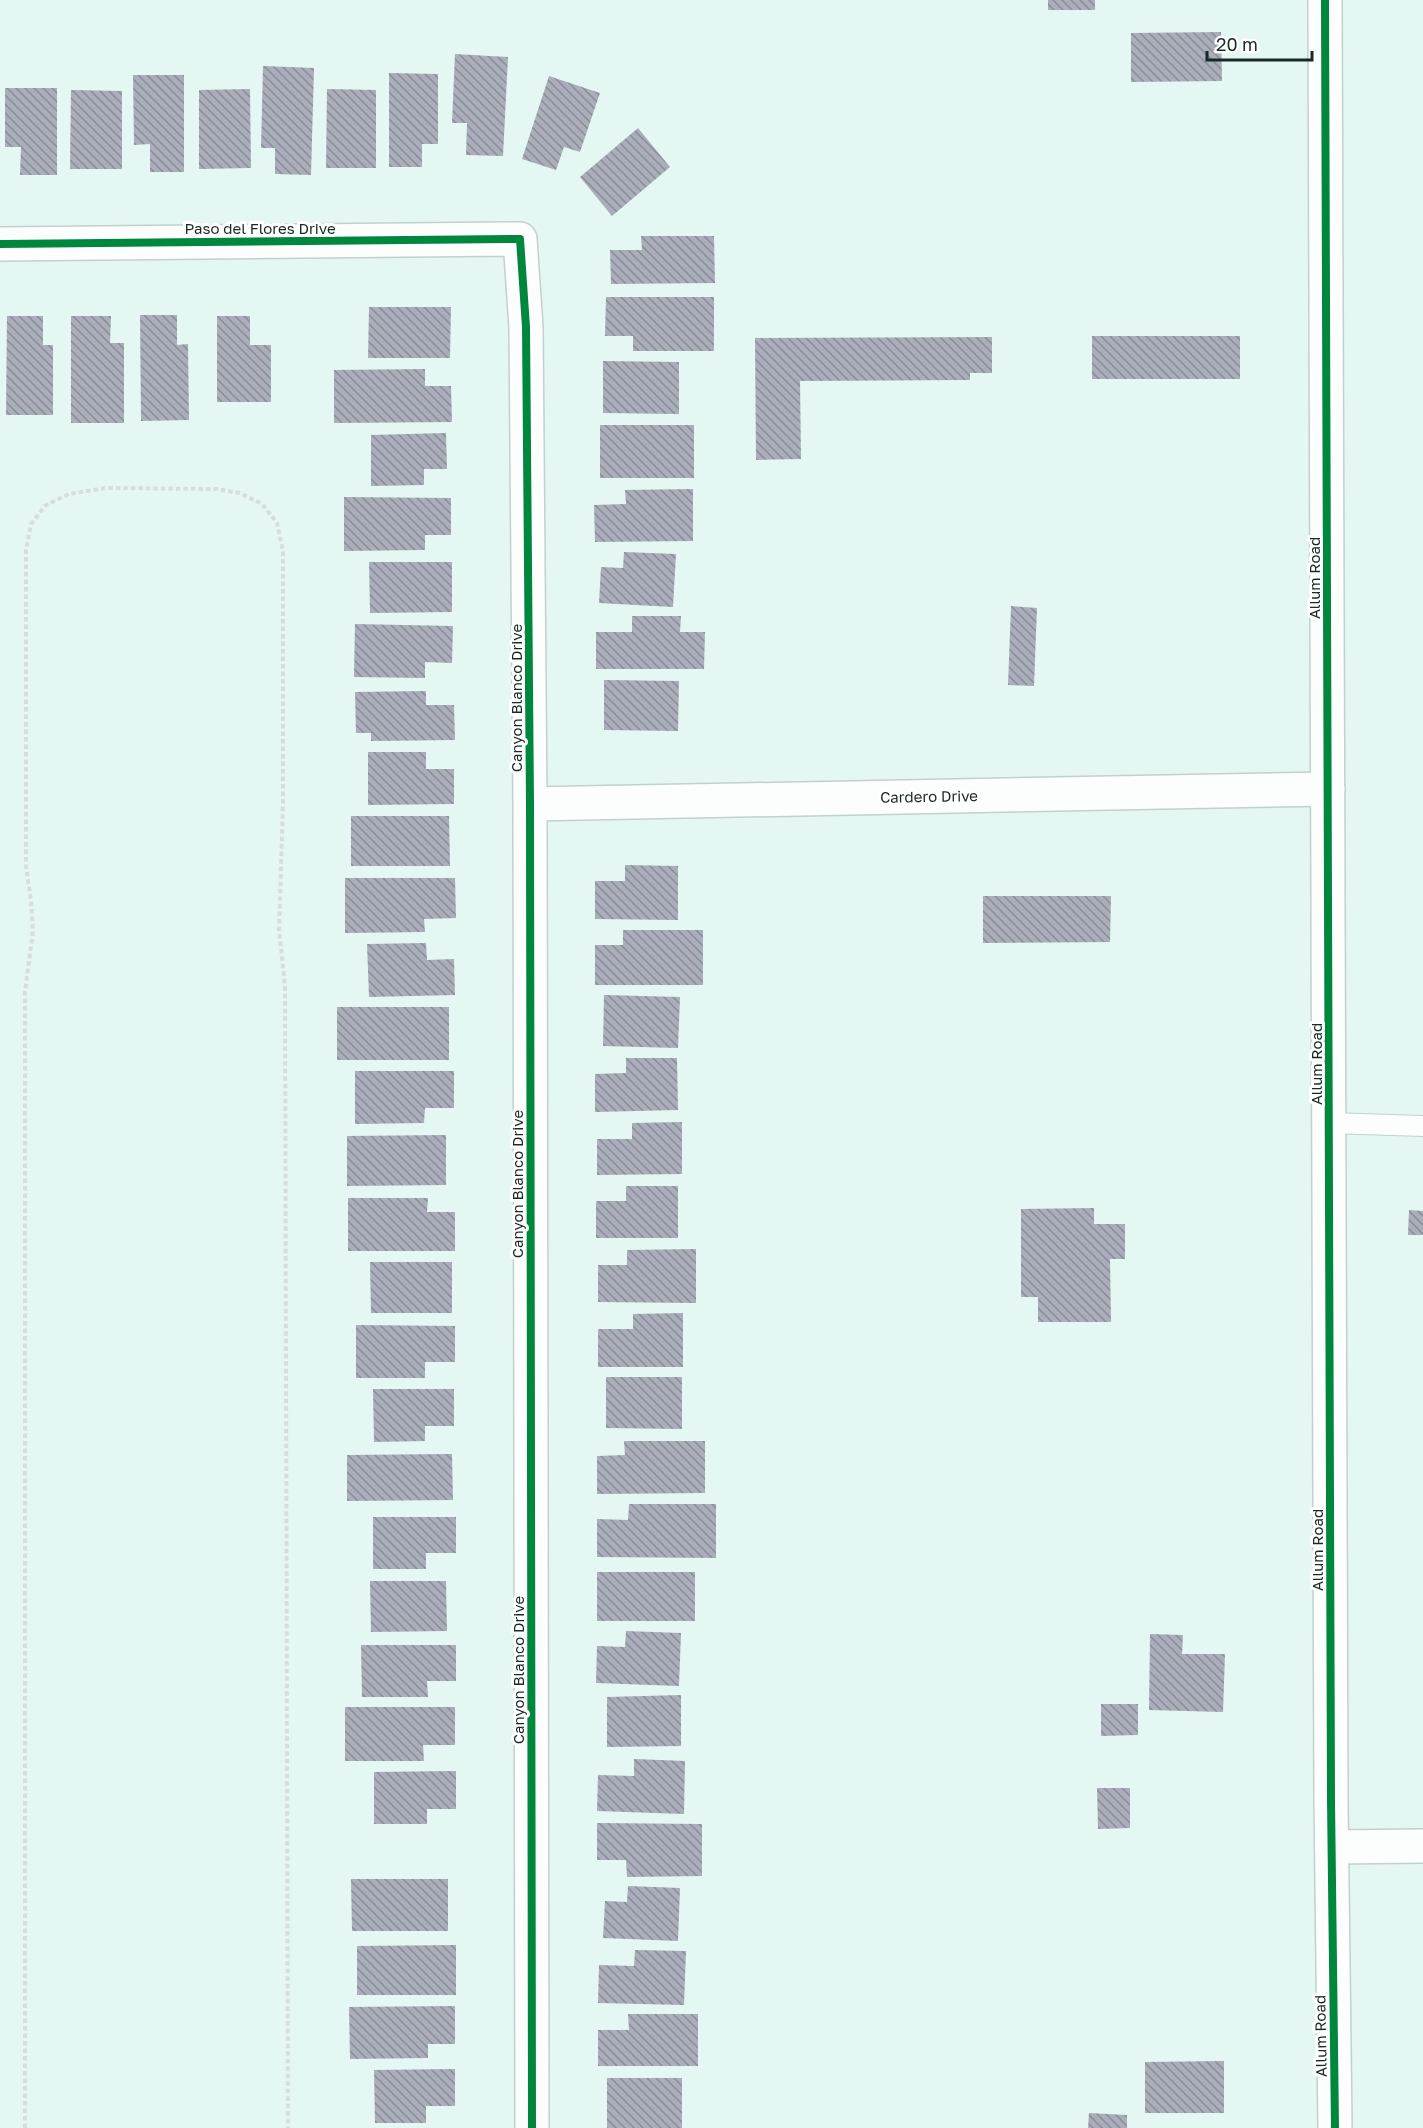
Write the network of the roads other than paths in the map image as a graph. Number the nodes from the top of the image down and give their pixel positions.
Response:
1 (1325, 0) edge
2 (520, 240) joint
3 (0, 243) edge
4 (1328, 789) junction
5 (530, 804) junction
6 (1330, 1123) junction
7 (1423, 1126) edge
8 (1423, 1846) edge
9 (1332, 1847) junction
10 (532, 2128) edge
11 (1335, 2128) edge

1 - 4 street, Allum Road
2 - 3 street, Paso del Flores Drive
2 - 5 street, Canyon Blanco Drive
4 - 5 street, Cardero Drive
4 - 6 street, Allum Road
5 - 10 street, Canyon Blanco Drive
6 - 7 lane
6 - 9 street, Allum Road
8 - 9 street
9 - 11 street, Allum Road

